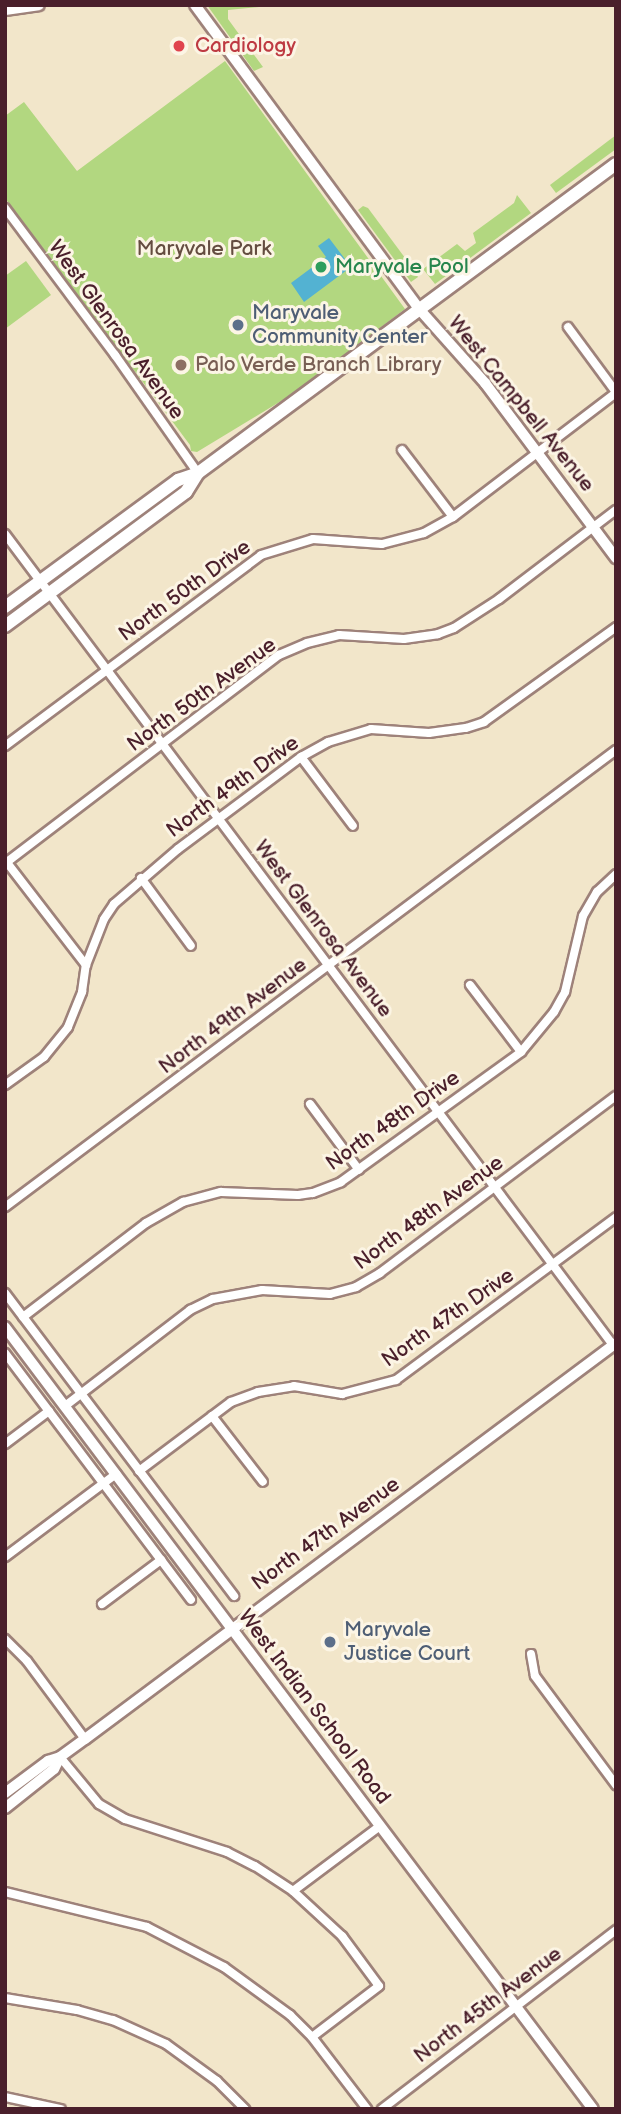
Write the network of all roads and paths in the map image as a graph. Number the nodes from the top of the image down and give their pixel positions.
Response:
1 (39, 5) edge
2 (195, 5) edge
3 (5, 10) edge
4 (616, 164) edge
5 (5, 208) edge
6 (420, 310) junction
7 (568, 327) dead end
8 (616, 392) edge
9 (402, 450) dead end
10 (537, 452) junction
11 (198, 474) junction
12 (616, 510) edge
13 (453, 517) junction
14 (593, 527) junction
15 (5, 534) edge
16 (616, 558) edge
17 (41, 581) junction
18 (49, 593) junction
19 (5, 607) edge
20 (5, 626) edge
21 (616, 627) edge
22 (107, 670) junction
23 (163, 745) junction
24 (5, 746) edge
25 (616, 750) edge
26 (301, 757) junction
27 (219, 819) junction
28 (353, 826) dead end
29 (6, 861) edge
30 (616, 874) edge
31 (141, 878) junction
32 (191, 946) dead end
33 (86, 965) junction
34 (329, 966) junction
35 (470, 985) dead end
36 (521, 1052) junction
37 (5, 1084) edge
38 (616, 1096) edge
39 (310, 1104) dead end
40 (438, 1112) junction
41 (359, 1170) junction
42 (495, 1188) junction
43 (5, 1207) edge
44 (616, 1217) edge
45 (552, 1265) junction
46 (5, 1293) edge
47 (23, 1317) junction
48 (5, 1327) edge
49 (614, 1344) edge
50 (5, 1353) edge
51 (81, 1394) junction
52 (65, 1406) junction
53 (49, 1411) junction
54 (212, 1416) junction
55 (5, 1444) edge
56 (139, 1471) junction
57 (116, 1474) junction
58 (263, 1482) dead end
59 (103, 1483) junction
60 (5, 1557) edge
61 (161, 1560) junction
62 (234, 1597) dead end
63 (191, 1601) dead end
64 (102, 1604) dead end
65 (231, 1628) junction
66 (5, 1639) edge
67 (531, 1654) dead end
68 (85, 1739) junction
69 (60, 1757) junction
70 (616, 1785) edge
71 (7, 1801) edge
72 (380, 1826) junction
73 (293, 1891) junction
74 (5, 1892) edge
75 (616, 1930) edge
76 (5, 1998) edge
77 (516, 2007) junction
78 (312, 2037) junction
79 (5, 2097) edge
80 (61, 2109) edge
81 (245, 2109) edge
82 (367, 2109) edge
83 (382, 2109) edge
84 (593, 2109) edge

1 - 3 street
2 - 6 street, West Campbell Avenue
4 - 6 main road
5 - 11 street, West Glenrosa Avenue
6 - 10 street, West Campbell Avenue
6 - 11 main road
7 - 8 street
8 - 10 street, North 50th Drive
9 - 13 street
10 - 13 street, North 50th Drive
10 - 14 street, West Campbell Avenue
11 - 17 main road
11 - 18 main road
12 - 14 street, North 50th Avenue
13 - 22 street, North 50th Drive
14 - 16 street, West Campbell Avenue
14 - 23 street, North 50th Avenue
15 - 17 street, West Glenrosa Avenue
17 - 18 street, West Glenrosa Avenue
17 - 19 main road
18 - 20 main road
18 - 22 street, West Glenrosa Avenue
21 - 26 street, North 49th Drive
22 - 23 street, West Glenrosa Avenue
22 - 24 street, North 50th Drive
23 - 27 street, West Glenrosa Avenue
23 - 29 street, North 50th Avenue
25 - 34 street, North 49th Avenue
26 - 27 street, North 49th Drive
26 - 28 street
27 - 31 street, North 49th Drive
27 - 34 street, West Glenrosa Avenue
29 - 33 street
30 - 36 street, North 48th Drive
31 - 32 street
31 - 33 street, North 49th Drive
33 - 37 street, North 49th Drive
34 - 40 street, West Glenrosa Avenue
34 - 43 street, North 49th Avenue
35 - 36 street
36 - 40 street, North 48th Drive
38 - 42 street, North 48th Avenue
39 - 41 street
40 - 41 street, North 48th Drive
40 - 42 street, West Glenrosa Avenue
41 - 47 street, North 48th Drive
42 - 45 street, West Glenrosa Avenue
42 - 51 street, North 48th Avenue
44 - 45 street, North 47th Drive
45 - 49 street, West Glenrosa Avenue
45 - 54 street, North 47th Drive
46 - 47 street, West Indian School Road
47 - 51 street, West Indian School Road
48 - 52 main road, West Indian School Road
49 - 65 street, North 47th Avenue
50 - 53 street
51 - 52 street, North 48th Avenue
51 - 56 street, West Indian School Road
52 - 57 main road, West Indian School Road
53 - 55 street
53 - 59 street
54 - 56 street, North 47th Drive
54 - 58 street
56 - 62 street, West Indian School Road
57 - 59 street
57 - 65 main road, West Indian School Road
59 - 60 street
59 - 61 street
61 - 63 street
61 - 64 street
65 - 68 street, North 47th Avenue
65 - 72 main road, West Indian School Road
66 - 68 street
67 - 70 street
68 - 69 street, North 47th Avenue
69 - 71 street, North 47th Avenue
69 - 73 street
72 - 73 street
72 - 77 main road, West Indian School Road
73 - 78 street
74 - 78 street
75 - 77 street, North 45th Avenue
76 - 81 street
77 - 83 street, North 45th Avenue
77 - 84 main road, West Indian School Road
78 - 82 street
79 - 80 street

